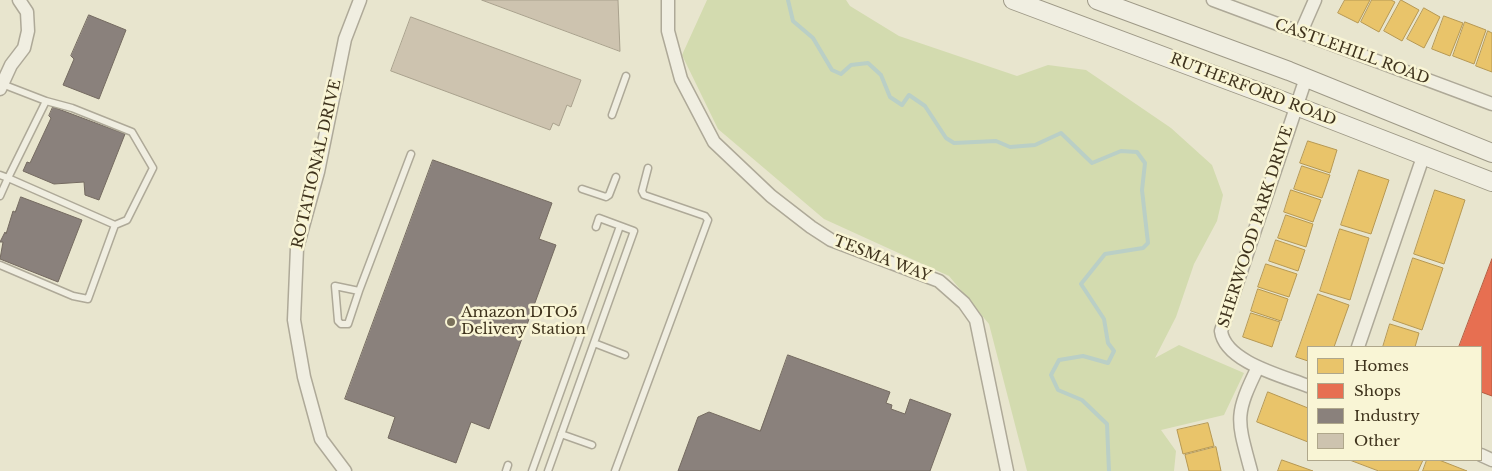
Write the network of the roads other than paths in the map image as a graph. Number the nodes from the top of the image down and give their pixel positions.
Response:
1 (19, 0) edge
2 (360, 0) edge
3 (668, 0) edge
4 (1013, 0) edge
5 (1097, 0) edge
6 (1213, 0) edge
7 (1314, 0) edge
8 (1301, 32) junction
9 (626, 76) dead end
10 (1306, 78) junction
11 (1, 86) edge
12 (46, 102) junction
13 (1492, 104) edge
14 (1295, 106) junction
15 (612, 115) dead end
16 (1492, 153) edge
17 (411, 154) dead end
18 (1423, 157) junction
19 (648, 168) dead end
20 (0, 175) edge
21 (616, 177) dead end
22 (8, 178) junction
23 (1492, 182) edge
24 (582, 189) dead end
25 (0, 196) edge
26 (115, 225) junction
27 (620, 226) junction
28 (596, 227) dead end
29 (0, 265) edge
30 (359, 291) junction
31 (594, 343) junction
32 (1358, 346) edge
33 (625, 355) dead end
34 (1258, 367) junction
35 (1307, 386) edge
36 (561, 434) junction
37 (592, 445) dead end
38 (550, 470) edge
39 (345, 471) edge
40 (532, 471) edge
41 (615, 471) edge
42 (1008, 471) edge
43 (1250, 471) edge

1 - 11 street
2 - 39 street, ROTATIONAL DRIVE
3 - 42 street, TESMA WAY
4 - 14 main road, RUTHERFORD ROAD
5 - 10 main road, RUTHERFORD ROAD
6 - 8 street, CASTLEHILL ROAD
7 - 8 street
8 - 13 street, CASTLEHILL ROAD
9 - 15 lane
10 - 14 street, SHERWOOD PARK DRIVE
10 - 16 main road, RUTHERFORD ROAD
11 - 12 lane
12 - 22 lane
12 - 26 lane
14 - 18 main road, RUTHERFORD ROAD
14 - 34 street, SHERWOOD PARK DRIVE
17 - 30 lane
18 - 23 main road, RUTHERFORD ROAD
18 - 32 street
19 - 41 lane
20 - 22 lane
21 - 24 lane
22 - 25 lane
22 - 26 lane
26 - 29 lane
27 - 28 lane
27 - 31 lane
27 - 40 lane
30 - 30 lane
31 - 33 lane
31 - 36 lane
34 - 35 street, SHERWOOD PARK DRIVE
34 - 43 street
36 - 37 lane
36 - 38 lane

